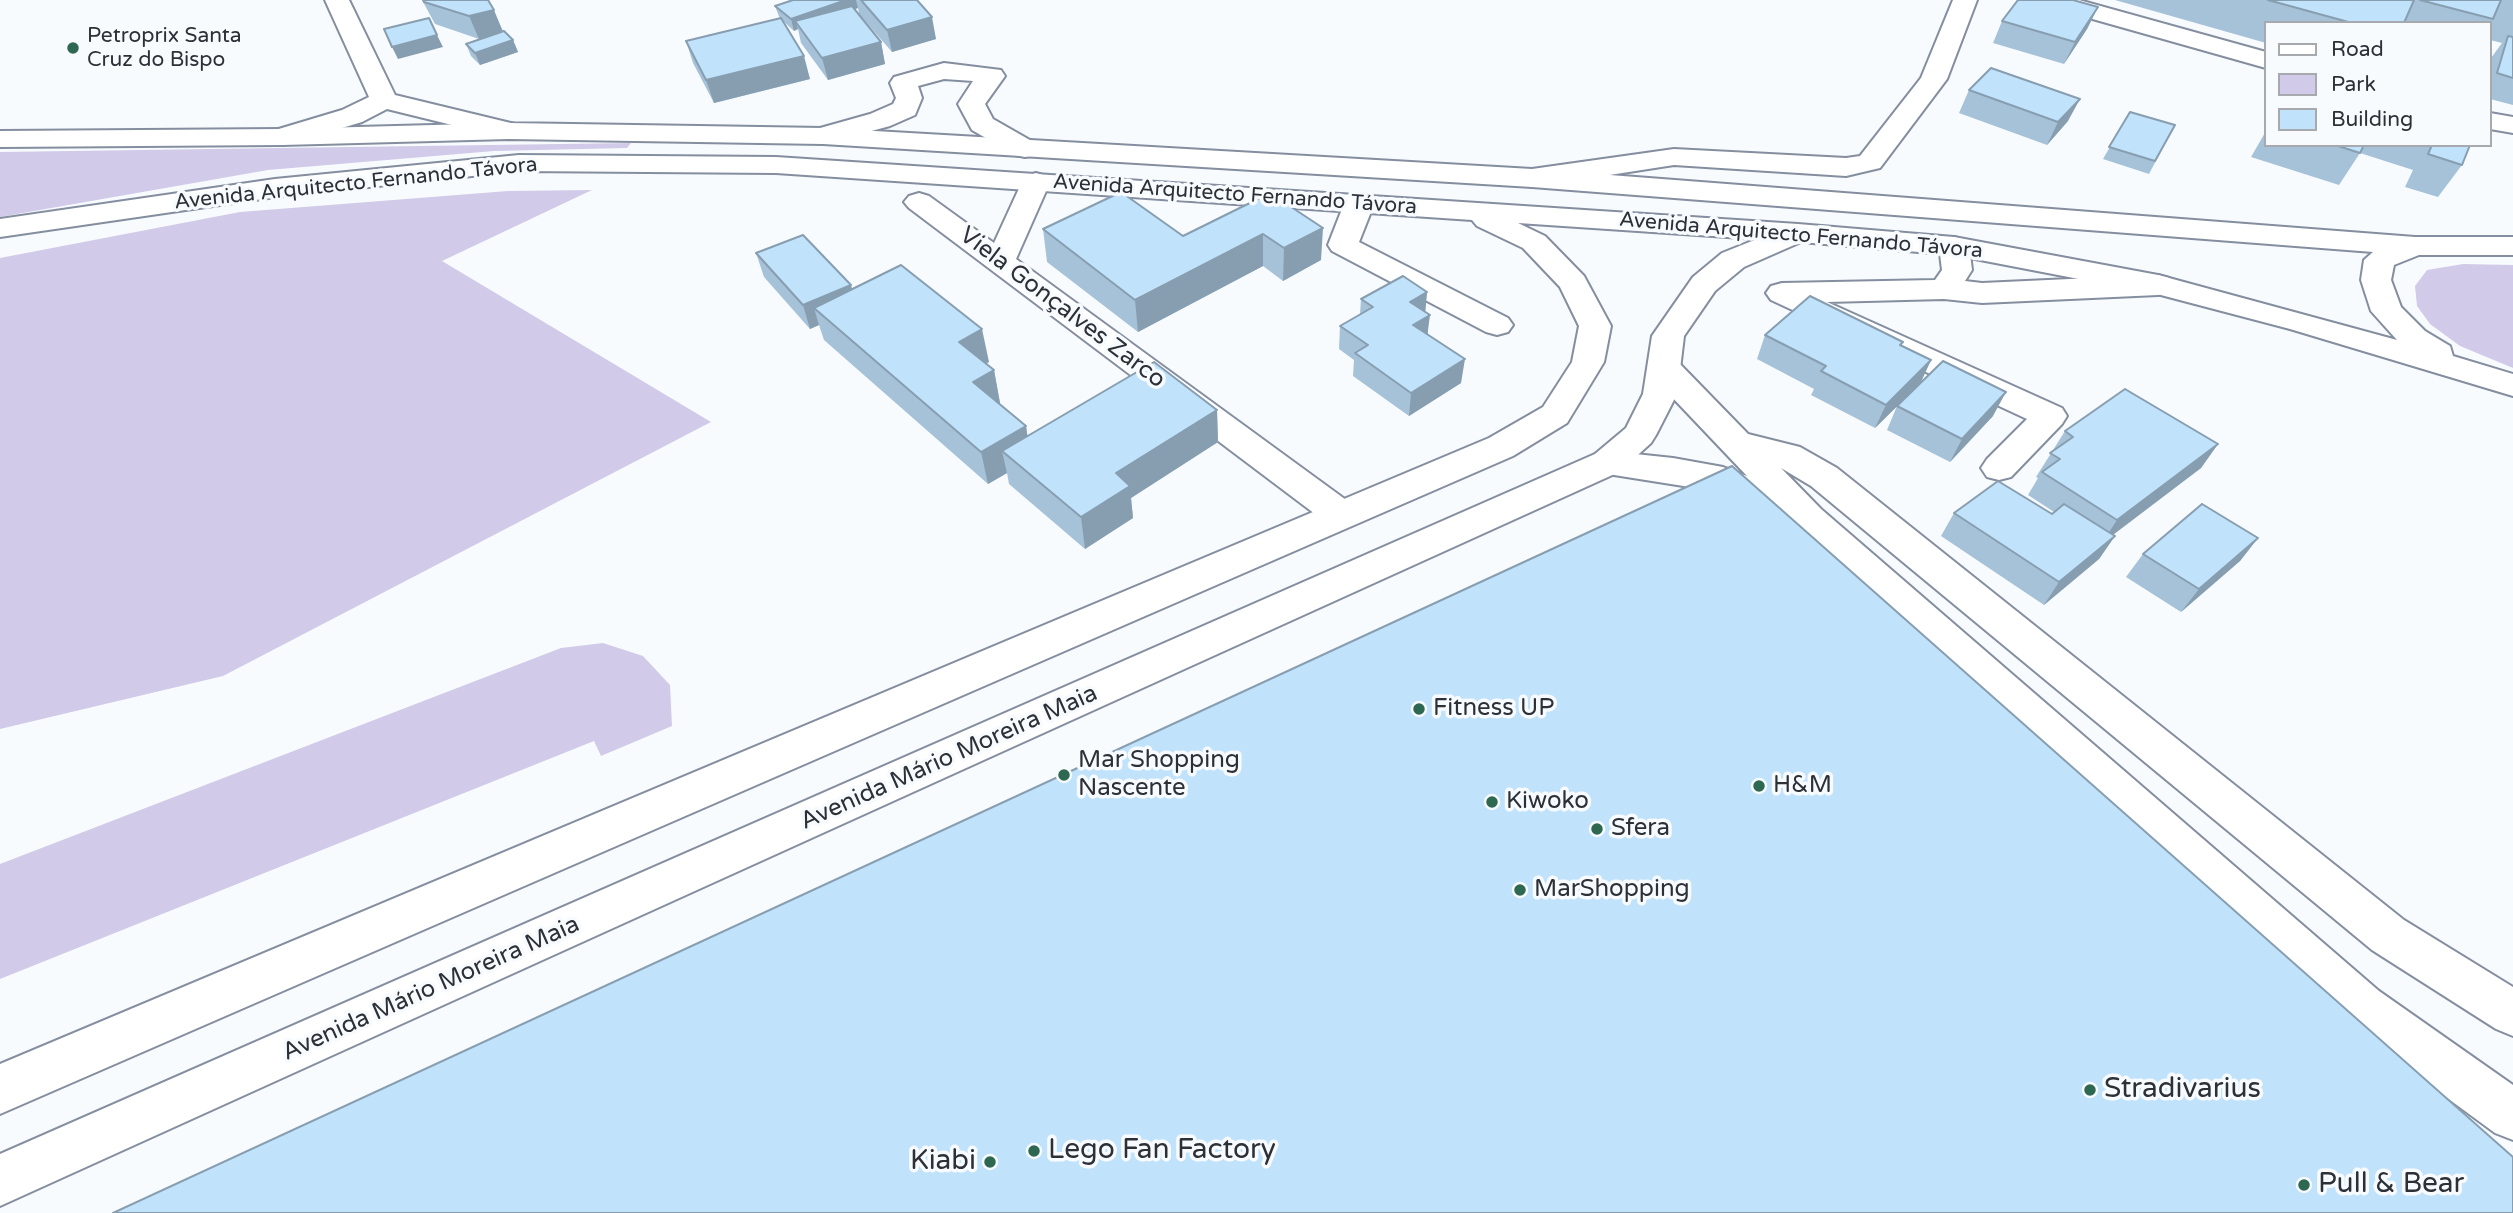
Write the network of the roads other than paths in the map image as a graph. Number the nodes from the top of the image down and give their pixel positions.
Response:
1 (337, 0) edge
2 (1965, 0) edge
3 (2052, 0) edge
4 (2264, 59) edge
5 (384, 100) junction
6 (2492, 121) edge
7 (2513, 125) edge
8 (509, 131) junction
9 (823, 136) junction
10 (282, 137) junction
11 (0, 139) edge
12 (1025, 149) junction
13 (1532, 178) junction
14 (1036, 182) junction
15 (919, 202) dead end
16 (1359, 204) junction
17 (1466, 210) junction
18 (0, 228) edge
19 (1798, 233) junction
20 (1954, 246) junction
21 (2415, 246) junction
22 (2513, 246) edge
23 (1000, 262) junction
24 (2158, 285) junction
25 (1944, 289) junction
26 (1497, 325) dead end
27 (1664, 368) junction
28 (2459, 368) junction
29 (2513, 385) edge
30 (1736, 443) junction
31 (1607, 463) junction
32 (1999, 468) dead end
33 (1340, 514) junction
34 (1808, 518) junction
35 (2513, 1013) edge
36 (0, 1089) edge
37 (2513, 1115) edge
38 (0, 1181) edge

1 - 5 main road
2 - 13 main road
3 - 4 main road
5 - 8 main road
5 - 10 main road
6 - 7 main road
8 - 9 main road, Avenida Arquitecto Fernando Távora
8 - 10 main road, Avenida Arquitecto Fernando Távora
9 - 12 main road, Avenida Arquitecto Fernando Távora
9 - 12 main road
10 - 11 main road, Avenida Arquitecto Fernando Távora
12 - 13 main road, Avenida Arquitecto Fernando Távora
13 - 21 main road, Avenida Arquitecto Fernando Távora
14 - 16 main road, Avenida Arquitecto Fernando Távora
14 - 18 main road, Avenida Arquitecto Fernando Távora
14 - 23 main road
15 - 23 main road, Viela Gonçalves Zarco
16 - 17 main road, Avenida Arquitecto Fernando Távora
16 - 26 main road
17 - 19 main road, Avenida Arquitecto Fernando Távora
17 - 33 main road
19 - 20 main road, Avenida Arquitecto Fernando Távora
19 - 27 main road, Avenida Mário Moreira Maia
20 - 24 main road, Avenida Arquitecto Fernando Távora
20 - 25 main road
21 - 22 main road, Avenida Arquitecto Fernando Távora
21 - 28 main road, Avenida Arquitecto Fernando Távora
23 - 33 main road, Viela Gonçalves Zarco
24 - 25 main road
24 - 28 main road, Avenida Arquitecto Fernando Távora
25 - 32 main road
27 - 30 main road
27 - 31 main road, Avenida Mário Moreira Maia
28 - 29 main road, Avenida Arquitecto Fernando Távora
30 - 34 main road
30 - 35 main road
31 - 34 main road
31 - 38 main road, Avenida Mário Moreira Maia
33 - 36 main road
34 - 37 main road

